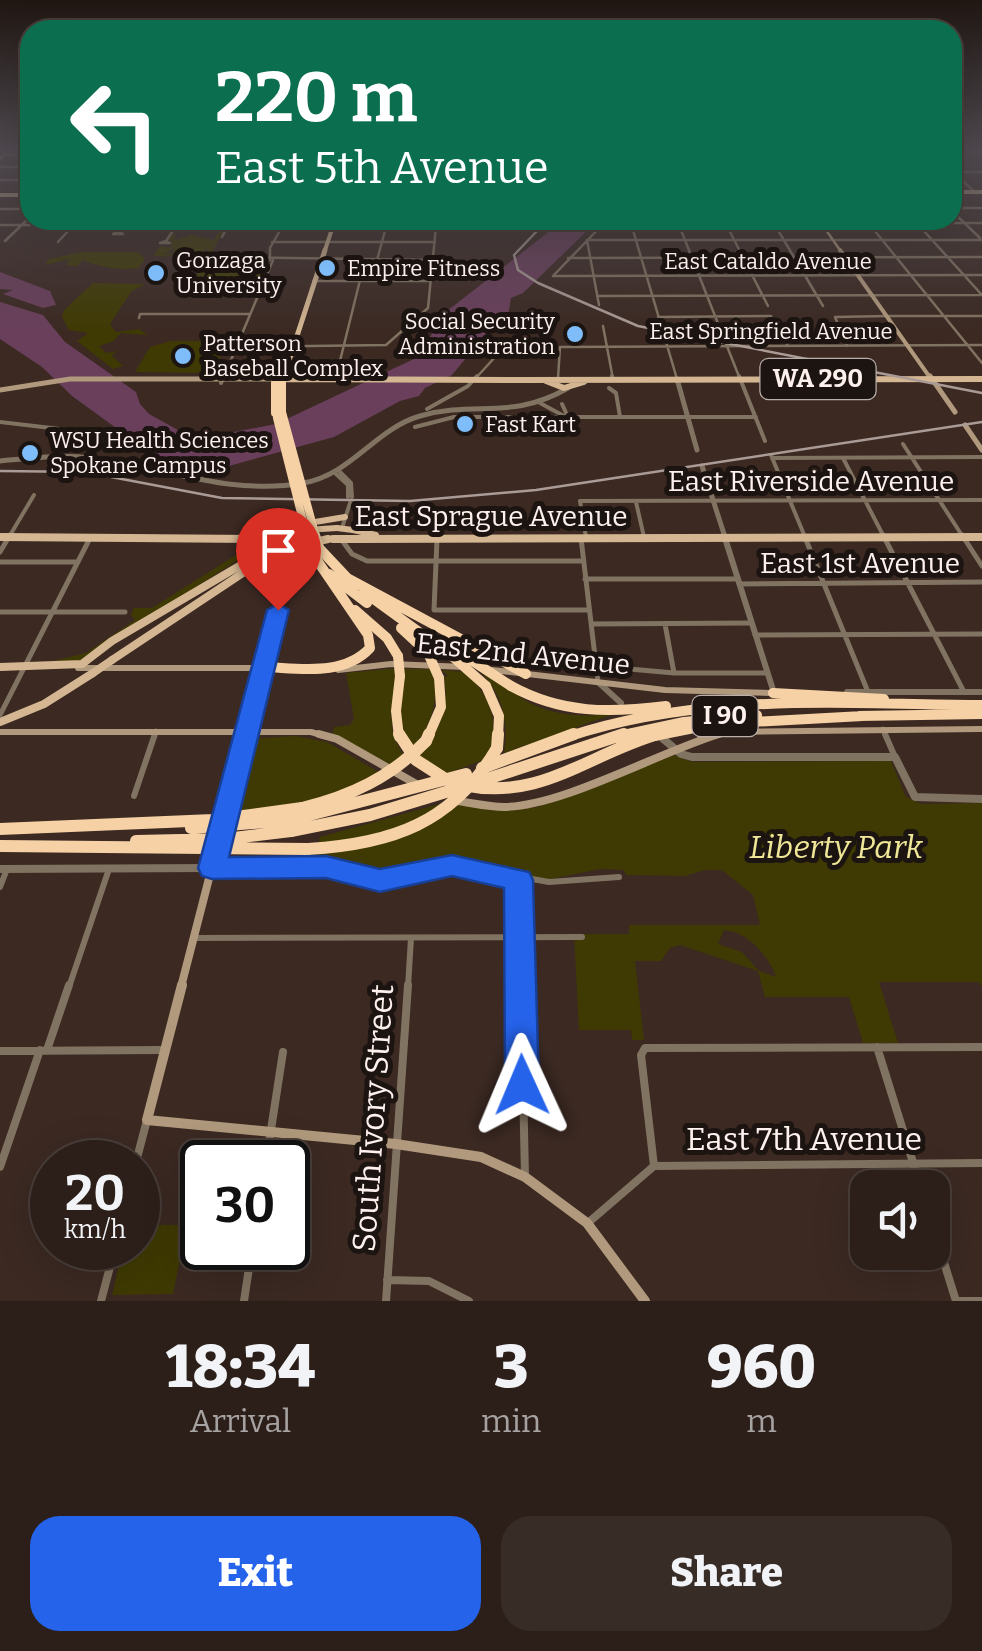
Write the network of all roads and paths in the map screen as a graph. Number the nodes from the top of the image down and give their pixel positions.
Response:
1 (962, 221) edge
2 (962, 224) edge
3 (965, 224) junction
4 (982, 224) edge
5 (20, 227) edge
6 (69, 230) edge
7 (173, 230) edge
8 (226, 230) edge
9 (278, 230) edge
10 (331, 230) edge
11 (383, 230) edge
12 (433, 230) edge
13 (596, 230) edge
14 (633, 230) edge
15 (682, 230) edge
16 (729, 230) edge
17 (778, 230) edge
18 (826, 230) edge
19 (874, 230) edge
20 (923, 230) edge
21 (222, 237) dead end
22 (587, 240) junction
23 (636, 240) junction
24 (686, 240) junction
25 (734, 240) junction
26 (784, 240) junction
27 (833, 240) junction
28 (882, 240) junction
29 (932, 240) junction
30 (982, 240) edge
31 (5, 241) dead end
32 (166, 241) dead end
33 (58, 242) dead end
34 (272, 242) junction
35 (326, 242) junction
36 (380, 242) junction
37 (435, 242) junction
38 (794, 257) junction
39 (845, 257) junction
40 (897, 257) junction
41 (948, 257) junction
42 (982, 257) edge
43 (210, 258) dead end
44 (568, 258) junction
45 (590, 258) junction
46 (641, 258) junction
47 (692, 258) junction
48 (743, 258) junction
49 (272, 260) junction
50 (320, 260) junction
51 (365, 260) junction
52 (377, 260) junction
53 (434, 260) junction
54 (554, 276) junction
55 (593, 276) junction
56 (646, 276) junction
57 (699, 276) junction
58 (752, 276) junction
59 (805, 276) junction
60 (858, 276) junction
61 (911, 276) junction
62 (964, 276) junction
63 (982, 276) edge
64 (313, 280) junction
65 (432, 280) junction
66 (359, 281) junction
67 (554, 284) dead end
68 (262, 287) junction
69 (195, 288) dead end
70 (982, 295) edge
71 (597, 296) junction
72 (652, 296) junction
73 (707, 296) junction
74 (762, 296) junction
75 (818, 296) junction
76 (872, 296) junction
77 (928, 296) junction
78 (599, 305) dead end
79 (768, 306) dead end
80 (823, 306) dead end
81 (250, 314) junction
82 (658, 316) junction
83 (716, 316) junction
84 (887, 316) junction
85 (944, 316) junction
86 (982, 316) edge
87 (139, 318) dead end
88 (603, 326) dead end
89 (507, 344) dead end
90 (607, 346) junction
91 (667, 346) junction
92 (728, 346) junction
93 (788, 346) junction
94 (847, 346) junction
95 (908, 346) junction
96 (968, 346) junction
97 (982, 346) edge
98 (236, 347) junction
99 (344, 347) junction
100 (290, 349) junction
101 (982, 363) edge
102 (335, 379) junction
103 (677, 379) junction
104 (740, 379) junction
105 (928, 379) junction
106 (982, 379) edge
107 (361, 380) junction
108 (474, 380) junction
109 (613, 380) junction
110 (629, 380) junction
111 (638, 380) junction
112 (222, 381) junction
113 (279, 381) junction
114 (563, 382) junction
115 (609, 388) dead end
116 (0, 391) edge
117 (552, 398) junction
118 (540, 403) junction
119 (562, 404) dead end
120 (427, 410) dead end
121 (955, 412) dead end
122 (568, 417) junction
123 (620, 417) junction
124 (688, 417) junction
125 (756, 417) junction
126 (0, 422) edge
127 (964, 425) dead end
128 (415, 427) dead end
129 (76, 431) dead end
130 (765, 441) dead end
131 (903, 444) dead end
132 (697, 450) dead end
133 (982, 454) edge
134 (844, 458) junction
135 (915, 458) junction
136 (0, 462) edge
137 (702, 466) dead end
138 (338, 473) junction
139 (34, 495) dead end
140 (864, 500) junction
141 (942, 500) junction
142 (982, 500) edge
143 (636, 501) junction
144 (713, 501) junction
145 (789, 501) junction
146 (348, 504) junction
147 (354, 534) junction
148 (964, 537) junction
149 (982, 537) edge
150 (4, 538) edge
151 (583, 538) junction
152 (644, 538) junction
153 (724, 538) junction
154 (804, 538) junction
155 (884, 538) junction
156 (334, 539) junction
157 (437, 539) junction
158 (89, 540) junction
159 (314, 549) junction
160 (0, 552) edge
161 (436, 560) junction
162 (583, 561) junction
163 (0, 562) edge
164 (78, 562) junction
165 (317, 562) junction
166 (982, 566) edge
167 (233, 568) junction
168 (347, 578) junction
169 (585, 580) junction
170 (738, 581) junction
171 (982, 582) edge
172 (823, 583) junction
173 (907, 583) junction
174 (350, 607) junction
175 (278, 610) dead end
176 (589, 610) junction
177 (0, 612) edge
178 (53, 612) junction
179 (125, 612) dead end
180 (591, 624) junction
181 (665, 624) junction
182 (751, 624) junction
183 (934, 634) junction
184 (982, 634) edge
185 (844, 635) junction
186 (755, 636) junction
187 (458, 656) junction
188 (596, 666) junction
189 (0, 668) edge
190 (24, 668) junction
191 (72, 668) junction
192 (263, 668) junction
193 (674, 673) junction
194 (766, 673) junction
195 (526, 674) junction
196 (598, 682) junction
197 (773, 692) junction
198 (868, 692) junction
199 (964, 692) junction
200 (982, 692) edge
201 (621, 703) dead end
202 (925, 705) junction
203 (982, 705) edge
204 (792, 706) junction
205 (982, 714) edge
206 (863, 716) junction
207 (0, 719) edge
208 (982, 728) edge
209 (884, 729) junction
210 (156, 731) junction
211 (248, 731) junction
212 (0, 732) edge
213 (661, 737) dead end
214 (673, 748) junction
215 (895, 757) junction
216 (472, 778) junction
217 (134, 796) dead end
218 (982, 799) edge
219 (290, 825) junction
220 (0, 830) edge
221 (0, 845) edge
222 (213, 864) junction
223 (4, 869) edge
224 (110, 869) junction
225 (620, 877) dead end
226 (519, 880) junction
227 (0, 886) edge
228 (582, 936) dead end
229 (195, 938) junction
230 (411, 938) junction
231 (519, 938) junction
232 (982, 1047) edge
233 (878, 1048) junction
234 (44, 1050) junction
235 (166, 1050) junction
236 (0, 1051) edge
237 (283, 1052) dead end
238 (146, 1120) junction
239 (270, 1132) junction
240 (141, 1140) edge
241 (269, 1140) edge
242 (396, 1144) junction
243 (982, 1162) edge
244 (914, 1163) junction
245 (654, 1166) junction
246 (0, 1167) edge
247 (916, 1170) edge
248 (524, 1176) junction
249 (587, 1224) junction
250 (109, 1270) edge
251 (249, 1270) edge
252 (947, 1270) edge
253 (388, 1280) junction
254 (101, 1301) edge
255 (244, 1301) edge
256 (386, 1301) edge
257 (469, 1301) edge
258 (645, 1301) edge
259 (957, 1301) edge
260 (982, 1301) edge

1 - 3 street
2 - 3 street
3 - 4 street
3 - 30 street
5 - 31 street
6 - 33 street
7 - 32 street
8 - 21 street
9 - 34 street
10 - 35 main road
11 - 36 street
12 - 37 street
13 - 22 street
14 - 23 street
15 - 24 street
16 - 25 street
17 - 26 street
18 - 27 main road
19 - 28 street
20 - 29 street
22 - 23 street
22 - 44 street
22 - 45 street
23 - 24 street
23 - 46 street
24 - 25 street
24 - 47 street
25 - 26 street
25 - 48 street
26 - 27 street
26 - 38 street
27 - 28 street
27 - 39 main road
28 - 29 street
28 - 40 street
29 - 30 street
29 - 41 street
34 - 35 street
34 - 49 street
35 - 36 street
35 - 50 main road
36 - 37 street
36 - 52 street
37 - 53 street
38 - 39 street
38 - 48 street
38 - 59 street
39 - 40 street
39 - 60 main road
40 - 41 street
40 - 61 street
41 - 42 street
41 - 62 street
43 - 49 street
44 - 45 street
44 - 54 street
45 - 46 street
45 - 55 street
46 - 47 street
46 - 56 street
47 - 48 street
47 - 57 street
48 - 58 street
49 - 50 street
49 - 68 street
50 - 51 street
50 - 64 main road
51 - 52 street
51 - 66 street
52 - 53 street
53 - 65 street
54 - 55 street, East Cataldo Avenue
54 - 67 street
55 - 56 street, East Cataldo Avenue
55 - 71 street
56 - 57 street, East Cataldo Avenue
56 - 72 street
57 - 58 street, East Cataldo Avenue
57 - 73 street
58 - 59 street, East Cataldo Avenue
58 - 74 street
59 - 60 street, East Cataldo Avenue
59 - 75 street
60 - 61 street, East Cataldo Avenue
60 - 76 main road
61 - 62 street, East Cataldo Avenue
61 - 77 street
62 - 63 street, East Cataldo Avenue
62 - 70 street
64 - 66 street
64 - 100 main road
65 - 66 street
65 - 99 street
66 - 99 street
68 - 69 street
68 - 81 street
70 - 77 street
71 - 72 street
71 - 78 street
72 - 73 street
72 - 82 street
73 - 74 street
73 - 83 street
74 - 75 street
74 - 79 street
75 - 76 street
75 - 80 street
76 - 77 street
76 - 84 main road
77 - 85 street
81 - 87 street
81 - 98 street
82 - 83 street
82 - 91 street
83 - 92 street
83 - 93 street
84 - 85 street
84 - 94 street
84 - 95 main road
85 - 86 street
85 - 96 street
88 - 90 street
89 - 108 street
90 - 91 street, East Springfield Avenue
90 - 109 street
90 - 114 street, East Springfield Avenue
91 - 92 street, East Springfield Avenue
91 - 103 street
92 - 93 street, East Springfield Avenue
92 - 104 street
93 - 94 street, East Springfield Avenue
94 - 95 street, East Springfield Avenue
95 - 96 street, East Springfield Avenue
95 - 105 main road
96 - 97 street, East Springfield Avenue
96 - 101 street
98 - 100 street
98 - 112 street
99 - 100 street
99 - 102 street
100 - 113 main road
102 - 107 main road, WA 290
102 - 113 main road, WA 290
103 - 104 main road, WA 290
103 - 111 main road, WA 290
103 - 124 street
104 - 105 main road, WA 290
104 - 125 street
105 - 106 main road, WA 290
105 - 121 main road
107 - 108 main road, WA 290
107 - 113 main road, WA 290
108 - 114 main road, WA 290
108 - 120 street
109 - 110 main road, WA 290
109 - 111 main road, WA 290
109 - 114 main road, WA 290
110 - 111 main road, WA 290
110 - 117 street
112 - 113 main road
112 - 116 main road
113 - 159 highway, bridge
114 - 117 street
114 - 117 street
115 - 123 street
117 - 118 street
118 - 122 street
118 - 138 street
119 - 122 street
122 - 123 street
122 - 128 street
123 - 124 street
124 - 125 street
124 - 132 street
125 - 130 street
126 - 129 street
127 - 133 main road
131 - 135 street
133 - 135 street
134 - 135 street
134 - 140 street
134 - 145 street
135 - 141 street
136 - 138 street
137 - 144 street
138 - 146 street
139 - 150 street
140 - 141 street, East Riverside Avenue
140 - 145 street, East Riverside Avenue
140 - 155 street
141 - 142 street, East Riverside Avenue
141 - 148 street
143 - 144 street, East Riverside Avenue
143 - 151 street, East Riverside Avenue
143 - 152 street
144 - 145 street, East Riverside Avenue
144 - 153 street
145 - 154 street
146 - 156 street
146 - 167 main road
147 - 156 main road, East Sprague Avenue, bridge
147 - 157 main road, East Sprague Avenue
147 - 167 main road, bridge
148 - 149 main road, East Sprague Avenue
148 - 155 main road, East Sprague Avenue
148 - 166 street
150 - 158 main road, East Sprague Avenue
150 - 160 street
151 - 152 main road, East Sprague Avenue
151 - 157 main road, East Sprague Avenue
151 - 162 street
152 - 153 main road, East Sprague Avenue
153 - 154 main road, East Sprague Avenue
153 - 170 street
154 - 155 main road, East Sprague Avenue
154 - 172 street
155 - 173 street
156 - 158 main road, East Sprague Avenue, bridge
156 - 161 street
156 - 207 main road, bridge
157 - 161 street
158 - 164 street
159 - 165 highway
159 - 168 highway
161 - 162 street
161 - 176 street
162 - 169 street
163 - 164 street
164 - 178 street
165 - 174 highway
165 - 220 highway, bridge
167 - 191 main road
168 - 187 highway
168 - 195 highway
169 - 170 street, East 1st Avenue
169 - 176 street
170 - 172 street, East 1st Avenue
170 - 182 street
171 - 173 street, East 1st Avenue
172 - 173 street, East 1st Avenue
172 - 185 street
173 - 183 street
174 - 192 highway
174 - 206 highway, bridge
175 - 192 street
176 - 180 street
177 - 178 street
178 - 179 street
178 - 190 street
180 - 181 street
180 - 188 street
181 - 182 street
181 - 193 street
182 - 186 street
183 - 184 street
183 - 185 street
183 - 199 street
185 - 186 street
185 - 198 street
186 - 194 street
187 - 204 highway, bridge
187 - 221 highway, bridge
188 - 193 street
188 - 196 street
189 - 190 main road, East 2nd Avenue
190 - 191 main road, East 2nd Avenue
190 - 207 street
191 - 192 main road, East 2nd Avenue
192 - 195 main road, East 2nd Avenue
192 - 211 main road
193 - 194 street
194 - 197 street
195 - 196 main road, East 2nd Avenue
196 - 197 main road, East 2nd Avenue
196 - 201 street
197 - 198 street, East 2nd Avenue
197 - 202 highway
198 - 199 street, East 2nd Avenue
199 - 200 street, East 2nd Avenue
202 - 203 highway, I 90
202 - 204 highway, I 90
204 - 216 highway, I 90
205 - 206 highway, I 90
206 - 216 highway, I 90
208 - 209 main road
209 - 214 main road
209 - 215 street
210 - 211 main road
210 - 212 main road
210 - 217 street
211 - 214 main road
211 - 222 main road, bridge
213 - 214 street
214 - 215 street
215 - 218 street
216 - 219 highway, I 90, bridge
219 - 220 highway, I 90
219 - 221 highway, I 90
222 - 224 street
222 - 226 street
222 - 229 main road
223 - 224 street
223 - 227 street
224 - 234 street
225 - 226 street
226 - 231 street
228 - 231 street
229 - 230 street
229 - 235 main road
230 - 231 street
230 - 242 street, South Ivory Street
231 - 248 street
232 - 233 street
233 - 244 street
233 - 245 street
234 - 235 street
234 - 236 street
234 - 246 street
235 - 238 main road
237 - 239 street
238 - 239 main road
238 - 240 street
239 - 241 street
239 - 242 main road
242 - 248 main road
242 - 253 street, South Ivory Street
243 - 244 street, East 7th Avenue
244 - 245 street, East 7th Avenue
244 - 247 street
245 - 249 street, East 7th Avenue
248 - 249 main road
249 - 258 main road
250 - 254 street
251 - 255 street
252 - 259 street
253 - 256 street, South Ivory Street
253 - 257 street
259 - 260 street

